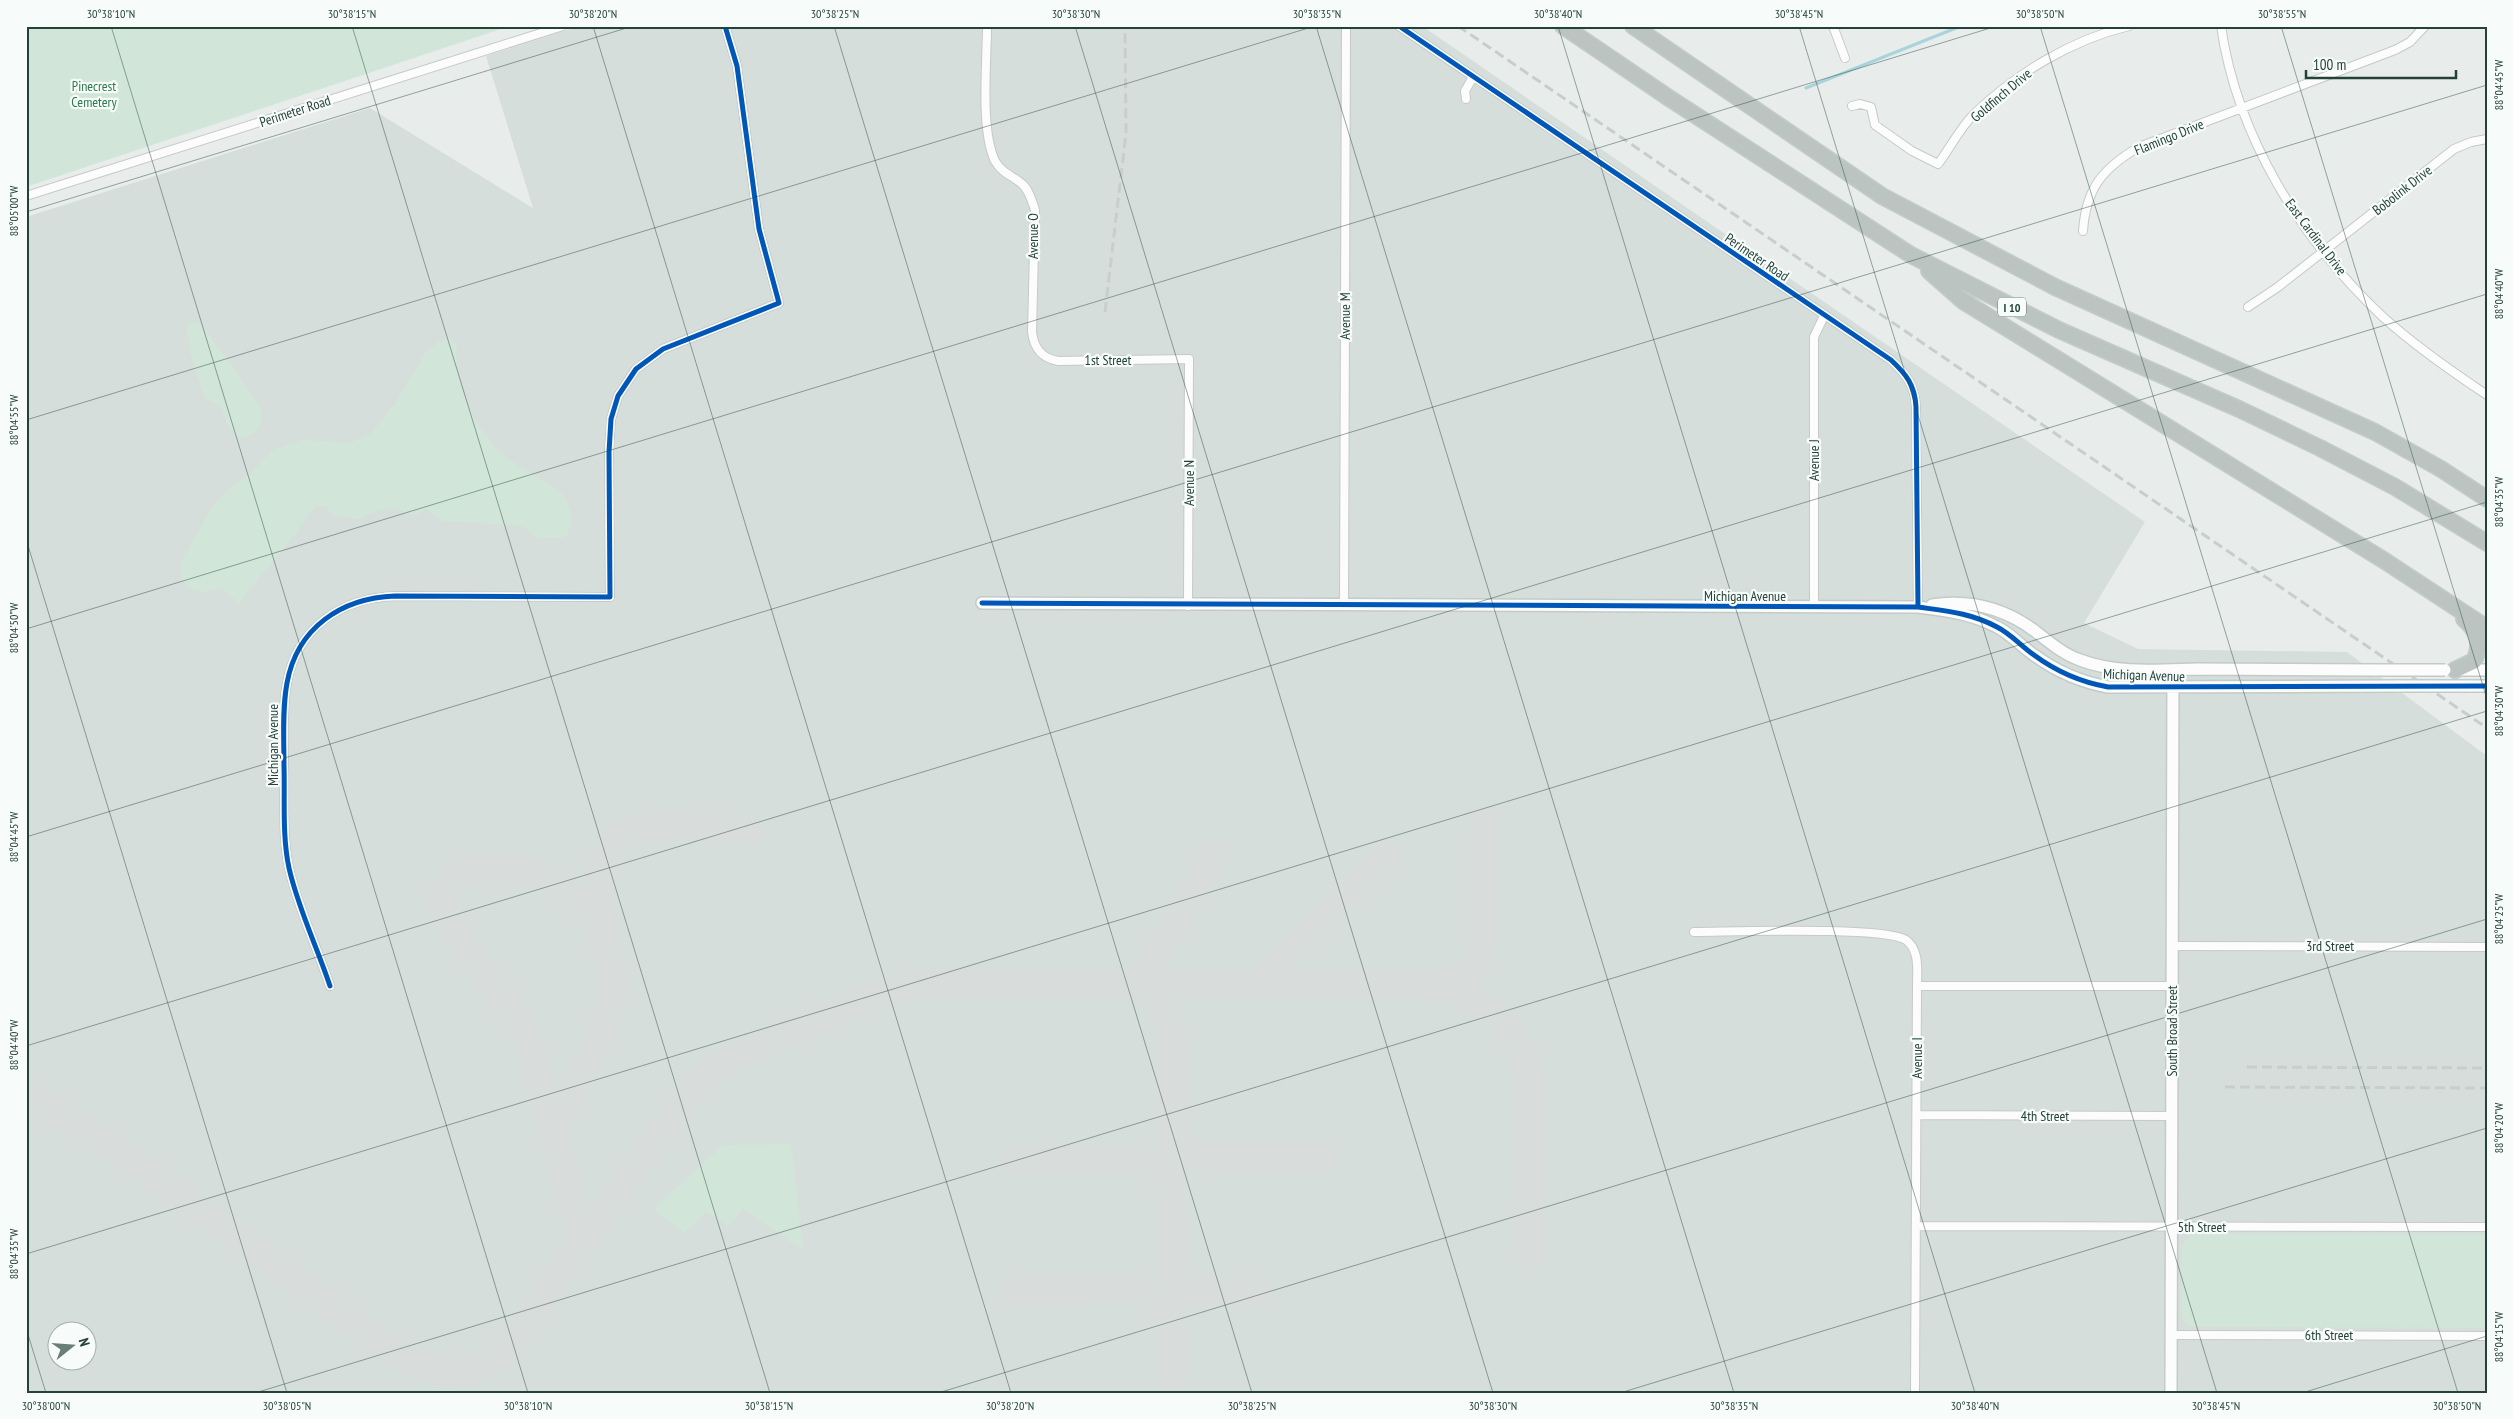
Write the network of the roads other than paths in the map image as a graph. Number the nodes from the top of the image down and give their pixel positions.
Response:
1 (563, 26) edge
2 (725, 26) edge
3 (987, 26) edge
4 (1346, 26) edge
5 (1399, 26) edge
6 (1563, 26) edge
7 (1633, 26) edge
8 (1834, 26) edge
9 (2129, 26) edge
10 (2221, 26) edge
11 (2424, 26) edge
12 (1845, 58) dead end
13 (1473, 77) junction
14 (1466, 99) dead end
15 (1852, 106) dead end
16 (2242, 108) junction
17 (2487, 139) edge
18 (26, 196) edge
19 (2083, 230) dead end
20 (2323, 250) junction
21 (1911, 255) junction
22 (2248, 306) dead end
23 (1824, 316) junction
24 (1033, 343) joint
25 (1189, 359) joint
26 (2487, 394) edge
27 (2441, 469) junction
28 (2487, 487) edge
29 (2487, 499) edge
30 (2349, 541) junction
31 (2487, 542) edge
32 (982, 604) dead end
33 (1188, 606) junction
34 (1344, 606) junction
35 (1814, 607) junction
36 (1918, 607) junction
37 (2487, 628) edge
38 (2173, 670) junction
39 (2450, 670) junction
40 (2487, 670) edge
41 (2487, 686) edge
42 (2174, 687) junction
43 (1694, 932) dead end
44 (2173, 946) junction
45 (2487, 947) edge
46 (330, 986) dead end
47 (1918, 986) junction
48 (2172, 986) junction
49 (1917, 1115) junction
50 (2172, 1116) junction
51 (1916, 1226) junction
52 (2172, 1227) junction
53 (2487, 1227) edge
54 (2172, 1335) junction
55 (2487, 1336) edge
56 (1915, 1393) edge
57 (2172, 1393) edge

1 - 18 street, Perimeter Road
2 - 46 street, Michigan Avenue
3 - 24 street, Avenue O
4 - 34 street, Avenue M
5 - 13 street, Perimeter Road
6 - 21 highway, I 10
7 - 27 highway
8 - 12 street
9 - 15 street, Goldfinch Drive
10 - 16 street, East Cardinal Drive
11 - 16 street, Flamingo Drive
13 - 14 street
13 - 23 street, Perimeter Road
16 - 19 street, Flamingo Drive
16 - 20 street, East Cardinal Drive
17 - 20 street, Bobolink Drive
20 - 22 street, Bobolink Drive
20 - 26 street, East Cardinal Drive
21 - 30 highway
21 - 31 highway, I 10
23 - 35 street, Avenue J
23 - 36 street, Perimeter Road
24 - 25 street, 1st Street
25 - 33 street, Avenue N
27 - 28 highway
27 - 29 highway
30 - 37 highway
30 - 39 highway
32 - 33 street, Michigan Avenue
33 - 34 street, Michigan Avenue
34 - 35 street, Michigan Avenue
35 - 36 street, Michigan Avenue
36 - 38 street, Michigan Avenue
36 - 42 street, Michigan Avenue
38 - 39 street, Michigan Avenue, bridge
38 - 42 street, South Broad Street
39 - 40 street, Michigan Avenue
41 - 42 street, Michigan Avenue, bridge
42 - 44 street, South Broad Street
43 - 47 street, Avenue I
44 - 45 street, 3rd Street
44 - 48 street, South Broad Street
47 - 48 street
47 - 49 street, Avenue I
48 - 50 street, South Broad Street
49 - 50 street, 4th Street
49 - 51 street, Avenue I
50 - 52 street, South Broad Street
51 - 52 street, 5th Street
51 - 56 street, Avenue I
52 - 53 street, 5th Street
52 - 54 street, South Broad Street
54 - 55 street, 6th Street
54 - 57 street, South Broad Street

